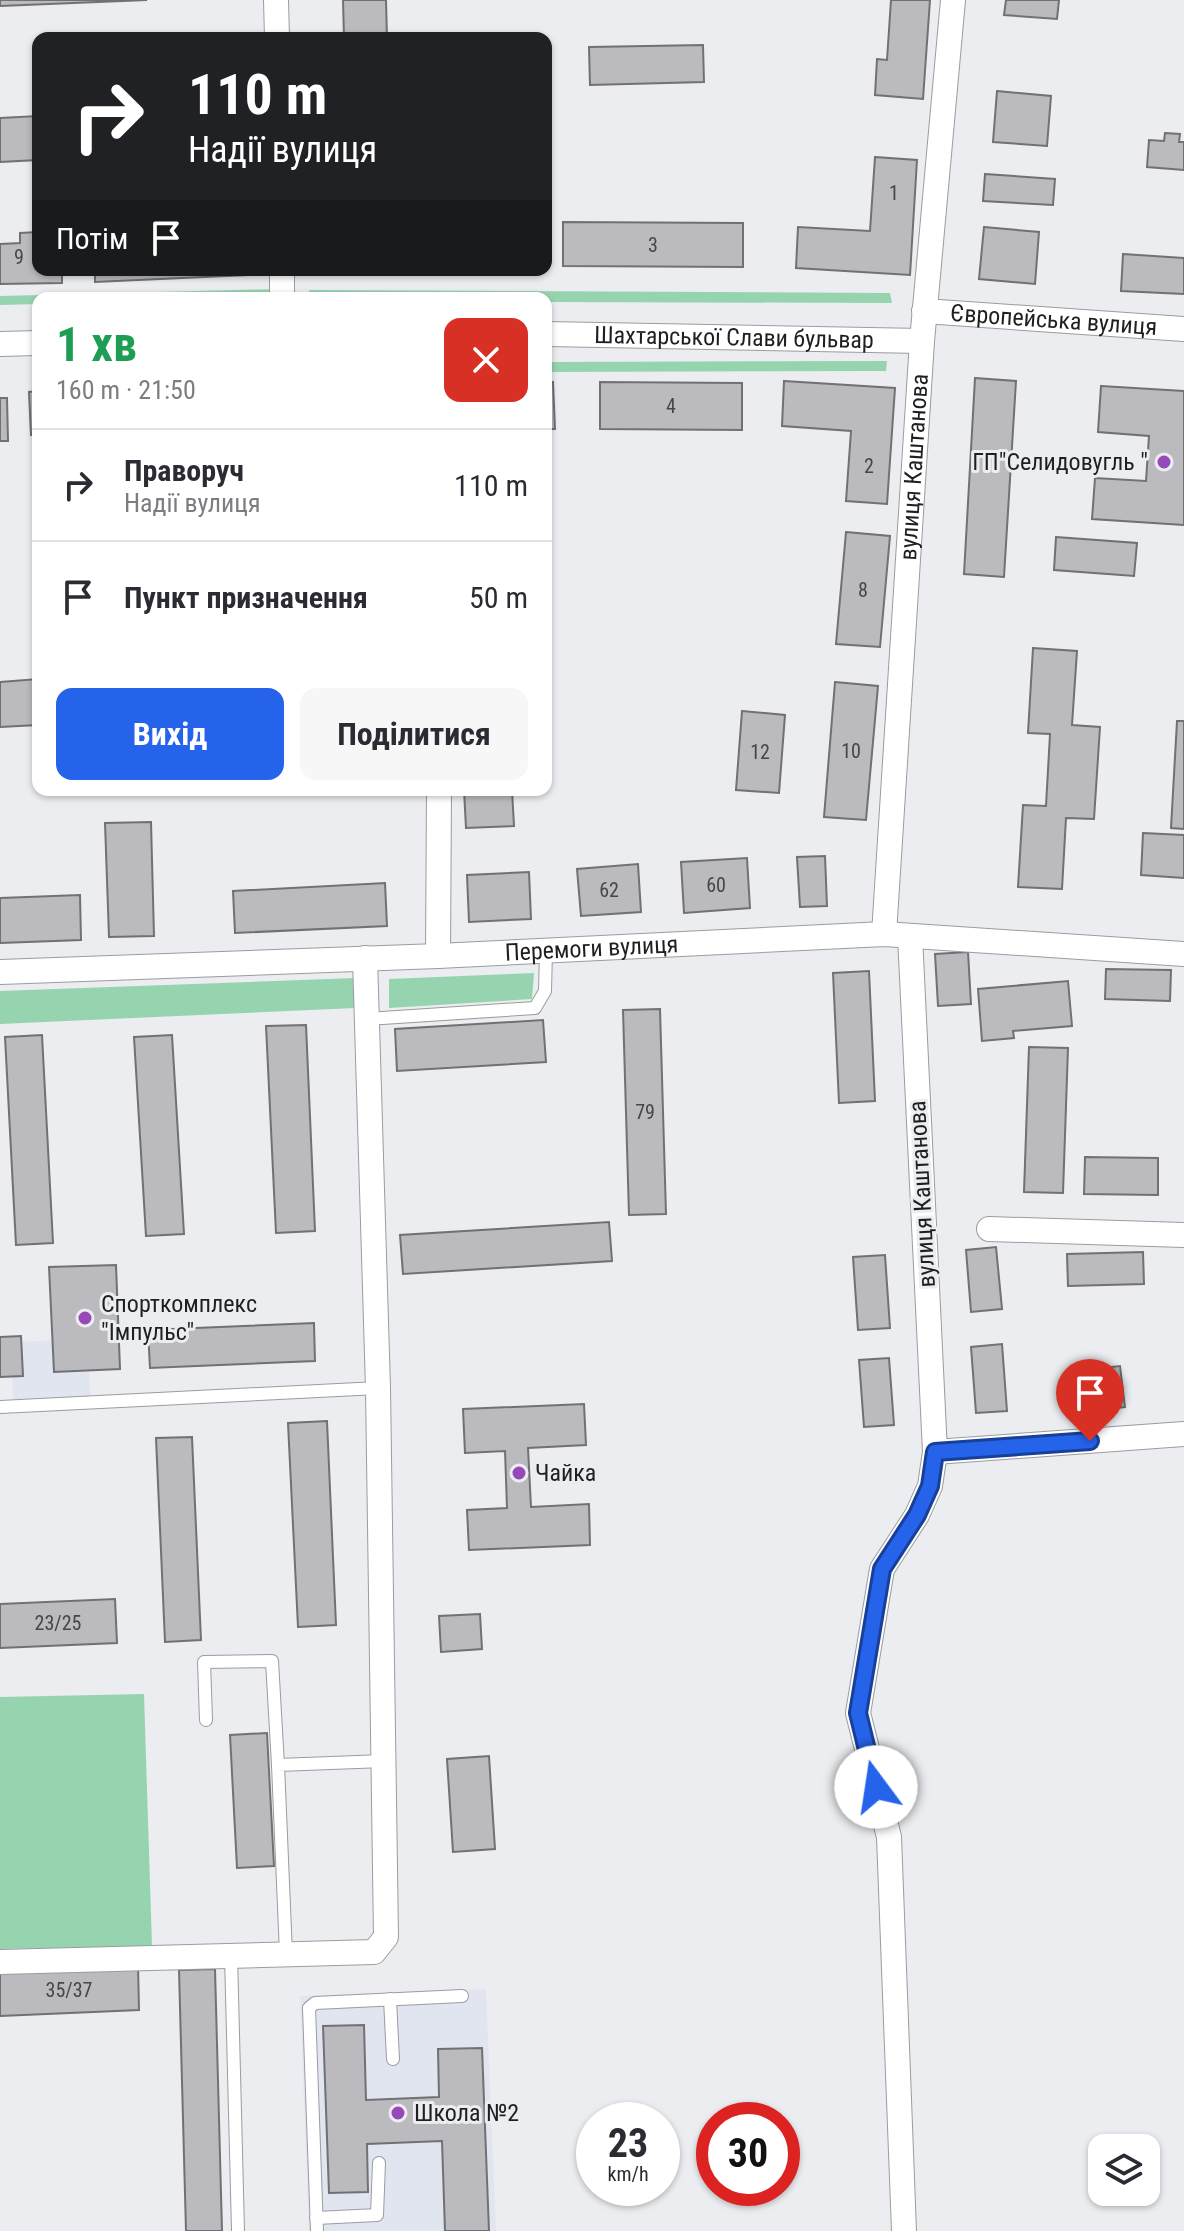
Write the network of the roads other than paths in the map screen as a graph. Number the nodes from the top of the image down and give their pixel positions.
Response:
1 (276, 0) edge
2 (953, 0) edge
3 (277, 32) edge
4 (924, 311) junction
5 (1184, 329) edge
6 (552, 334) edge
7 (922, 341) junction
8 (32, 343) edge
9 (0, 344) edge
10 (439, 796) edge
11 (884, 934) junction
12 (910, 936) junction
13 (546, 951) junction
14 (1184, 954) edge
15 (438, 956) junction
16 (365, 958) junction
17 (0, 972) edge
18 (367, 1019) junction
19 (989, 1229) dead end
20 (1184, 1235) edge
21 (378, 1388) junction
22 (0, 1407) edge
23 (1184, 1434) edge
24 (935, 1452) junction
25 (206, 1720) dead end
26 (384, 1761) junction
27 (278, 1765) junction
28 (286, 1954) junction
29 (231, 1955) junction
30 (0, 1962) edge
31 (462, 1996) dead end
32 (390, 1999) junction
33 (393, 2059) dead end
34 (379, 2163) dead end
35 (317, 2225) edge
36 (238, 2231) edge
37 (904, 2231) edge

1 - 3 street
2 - 4 street, вулиця Каштанова
4 - 5 street, Європейська вулиця
4 - 7 street, вулиця Каштанова
6 - 7 street, Шахтарської Слави бульвар
7 - 11 street, вулиця Каштанова
8 - 9 street
10 - 15 street
11 - 12 street, Перемоги вулиця
11 - 13 street, Перемоги вулиця
12 - 14 street, Перемоги вулиця
12 - 24 street, вулиця Каштанова
13 - 15 street, Перемоги вулиця
13 - 18 lane
15 - 16 street, Перемоги вулиця
16 - 17 street, Перемоги вулиця
16 - 18 street
18 - 21 street
19 - 20 street
21 - 22 lane
21 - 26 street
23 - 24 street
24 - 37 street, вулиця Каштанова
25 - 27 lane
26 - 27 lane
26 - 28 street
27 - 28 lane
28 - 29 street
29 - 30 street
29 - 36 lane
31 - 32 lane
32 - 33 lane
32 - 35 lane
34 - 35 lane

